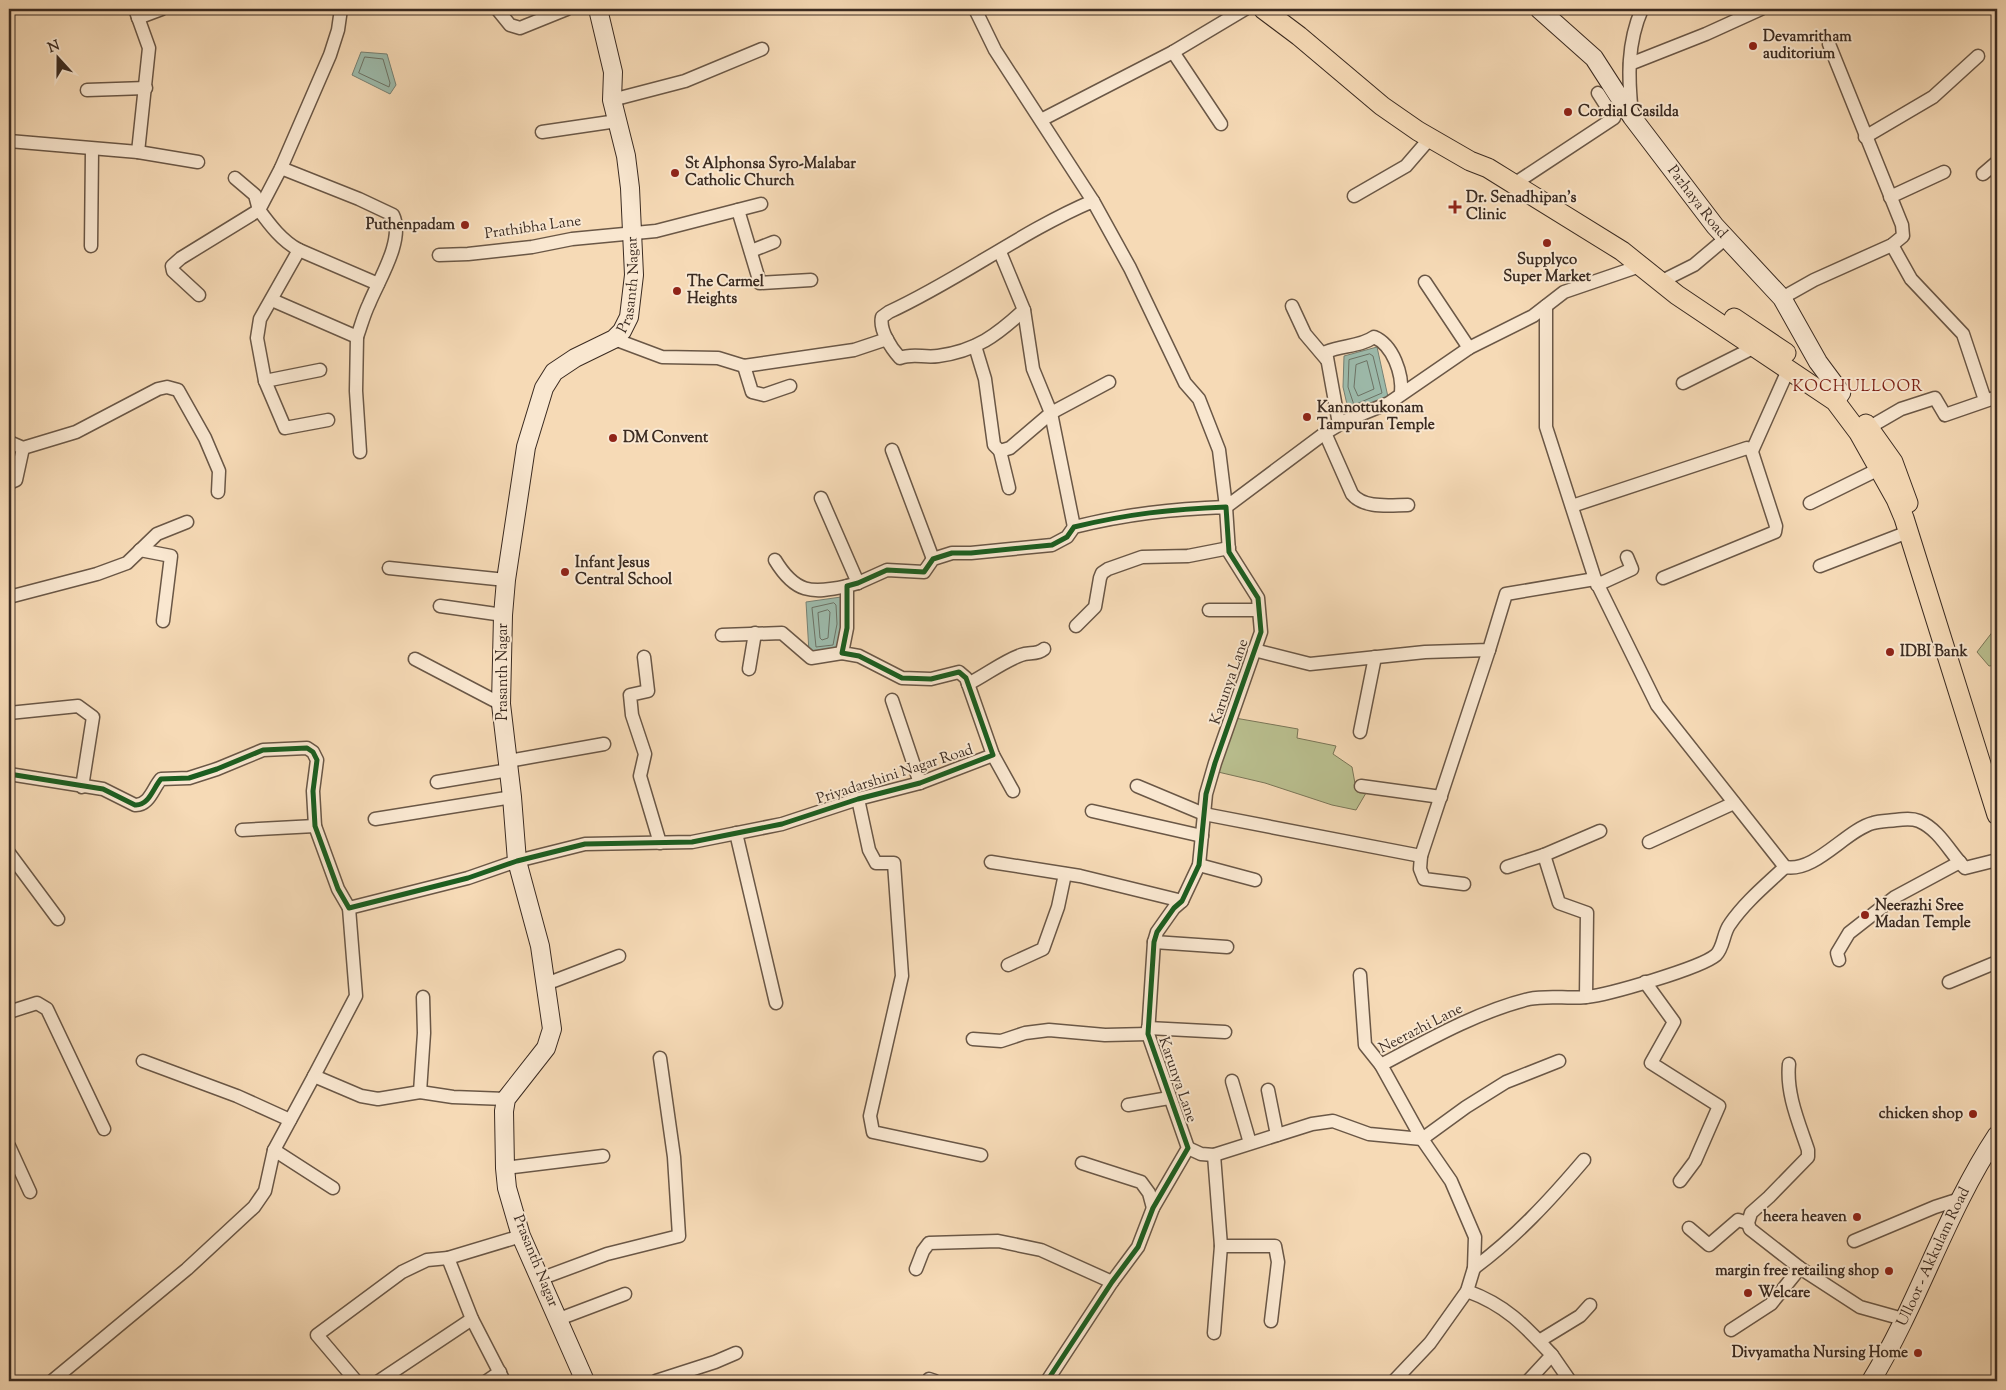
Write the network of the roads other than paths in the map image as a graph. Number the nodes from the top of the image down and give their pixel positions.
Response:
1 (162, 9) edge
2 (341, 9) edge
3 (497, 9) edge
4 (567, 9) edge
5 (598, 9) edge
6 (975, 9) edge
7 (1245, 9) edge
8 (1263, 9) edge
9 (1539, 9) edge
10 (1642, 9) edge
11 (1761, 9) edge
12 (136, 13) edge
13 (1829, 44) dead end
14 (762, 49) dead end
15 (1173, 52) junction
16 (1978, 56) dead end
17 (1630, 64) junction
18 (146, 88) junction
19 (87, 90) dead end
20 (1598, 93) dead end
21 (612, 100) junction
22 (1632, 117) junction
23 (1041, 120) junction
24 (616, 121) junction
25 (1221, 124) dead end
26 (542, 132) dead end
27 (1431, 137) junction
28 (1865, 137) junction
29 (9, 141) edge
30 (92, 150) junction
31 (138, 152) junction
32 (198, 162) dead end
33 (1997, 162) edge
34 (281, 168) junction
35 (1944, 172) dead end
36 (1982, 174) dead end
37 (236, 178) dead end
38 (1514, 184) junction
39 (1354, 196) dead end
40 (1890, 197) junction
41 (1094, 201) junction
42 (761, 204) dead end
43 (259, 210) junction
44 (738, 210) junction
45 (632, 232) junction
46 (1726, 238) junction
47 (774, 242) dead end
48 (1892, 244) junction
49 (91, 246) dead end
50 (299, 250) junction
51 (751, 251) junction
52 (1000, 252) junction
53 (439, 254) dead end
54 (1640, 266) junction
55 (1668, 278) junction
56 (811, 280) dead end
57 (1425, 282) dead end
58 (378, 284) junction
59 (199, 295) dead end
60 (1782, 298) junction
61 (272, 300) junction
62 (1292, 306) dead end
63 (1546, 306) junction
64 (1024, 310) junction
65 (357, 337) junction
66 (614, 339) junction
67 (887, 339) junction
68 (975, 346) junction
69 (1755, 347) junction
70 (1469, 348) junction
71 (1327, 360) junction
72 (744, 366) junction
73 (1789, 368) junction
74 (320, 370) dead end
75 (265, 381) junction
76 (1110, 382) dead end
77 (1683, 383) dead end
78 (790, 386) dead end
79 (1401, 394) junction
80 (1838, 397) junction
81 (1991, 399) edge
82 (1051, 413) junction
83 (328, 420) dead end
84 (1339, 424) junction
85 (1863, 430) junction
86 (1325, 433) junction
87 (9, 442) edge
88 (23, 448) junction
89 (892, 450) dead end
90 (1000, 451) junction
91 (1752, 451) junction
92 (360, 452) dead end
93 (1879, 468) junction
94 (9, 483) edge
95 (1008, 488) dead end
96 (218, 492) dead end
97 (821, 498) dead end
98 (1810, 503) dead end
99 (1408, 505) dead end
100 (1572, 506) junction
101 (1226, 507) junction
102 (187, 522) dead end
103 (1074, 527) junction
104 (1908, 532) junction
105 (1229, 548) junction
106 (140, 550) junction
107 (1627, 557) dead end
108 (933, 559) junction
109 (775, 560) dead end
110 (1820, 566) dead end
111 (389, 568) dead end
112 (1663, 578) dead end
113 (506, 580) junction
114 (1596, 582) junction
115 (852, 585) junction
116 (9, 597) edge
117 (440, 606) dead end
118 (1209, 610) dead end
119 (1258, 610) junction
120 (503, 615) junction
121 (163, 621) dead end
122 (1076, 626) dead end
123 (755, 633) junction
124 (722, 634) dead end
125 (1044, 649) dead end
126 (1254, 650) junction
127 (1489, 650) junction
128 (842, 653) junction
129 (644, 657) dead end
130 (1375, 658) junction
131 (415, 659) dead end
132 (749, 669) dead end
133 (968, 684) junction
134 (892, 700) dead end
135 (501, 704) junction
136 (9, 713) edge
137 (1360, 732) dead end
138 (604, 744) dead end
139 (993, 756) junction
140 (508, 765) junction
141 (1997, 773) edge
142 (9, 774) edge
143 (437, 782) dead end
144 (920, 784) junction
145 (1137, 786) dead end
146 (1361, 786) dead end
147 (82, 787) junction
148 (1013, 790) dead end
149 (1440, 796) junction
150 (512, 797) junction
151 (858, 798) junction
152 (1734, 803) junction
153 (1092, 811) dead end
154 (1204, 814) junction
155 (1997, 815) edge
156 (376, 819) dead end
157 (315, 826) junction
158 (242, 830) dead end
159 (1600, 832) dead end
160 (736, 834) junction
161 (1202, 836) junction
162 (1650, 842) dead end
163 (660, 843) junction
164 (9, 853) edge
165 (1544, 855) junction
166 (1421, 856) junction
167 (1997, 860) edge
168 (517, 861) junction
169 (991, 862) dead end
170 (1960, 862) junction
171 (1199, 865) junction
172 (1507, 866) dead end
173 (1785, 867) junction
174 (1065, 874) junction
175 (1255, 880) dead end
176 (1464, 884) dead end
177 (1182, 901) junction
178 (349, 908) junction
179 (58, 919) dead end
180 (1154, 942) junction
181 (1227, 947) dead end
182 (619, 956) dead end
183 (1840, 960) dead end
184 (1997, 962) edge
185 (1008, 965) dead end
186 (1360, 975) dead end
187 (1645, 982) junction
188 (1949, 982) dead end
189 (546, 984) junction
190 (422, 997) dead end
191 (1586, 997) junction
192 (776, 1003) dead end
193 (9, 1012) edge
194 (1148, 1031) junction
195 (1225, 1032) dead end
196 (973, 1040) dead end
197 (660, 1058) dead end
198 (144, 1061) dead end
199 (1559, 1061) dead end
200 (1789, 1064) dead end
201 (1381, 1065) junction
202 (314, 1076) junction
203 (1232, 1081) dead end
204 (1268, 1090) dead end
205 (420, 1092) junction
206 (1169, 1098) junction
207 (506, 1099) junction
208 (1128, 1105) dead end
209 (290, 1120) junction
210 (104, 1129) dead end
211 (1277, 1135) junction
212 (1997, 1135) edge
213 (1422, 1139) junction
214 (1250, 1143) junction
215 (9, 1146) edge
216 (1188, 1148) junction
217 (274, 1150) junction
218 (981, 1155) dead end
219 (1214, 1155) junction
220 (602, 1156) dead end
221 (1584, 1160) dead end
222 (1082, 1163) dead end
223 (505, 1168) junction
224 (1680, 1180) dead end
225 (332, 1188) dead end
226 (30, 1192) dead end
227 (1963, 1198) junction
228 (1154, 1208) junction
229 (1748, 1223) junction
230 (1689, 1228) dead end
231 (522, 1236) junction
232 (1854, 1241) dead end
233 (1221, 1246) junction
234 (448, 1258) junction
235 (1474, 1268) junction
236 (1800, 1268) junction
237 (916, 1269) dead end
238 (540, 1279) junction
239 (1112, 1282) junction
240 (1467, 1291) junction
241 (625, 1294) dead end
242 (1590, 1305) dead end
243 (472, 1319) junction
244 (559, 1319) junction
245 (1903, 1319) junction
246 (1271, 1321) dead end
247 (1731, 1330) dead end
248 (1214, 1333) dead end
249 (1539, 1341) junction
250 (736, 1353) dead end
251 (1552, 1355) junction
252 (502, 1377) edge
253 (52, 1381) edge
254 (356, 1381) edge
255 (378, 1381) edge
256 (487, 1381) edge
257 (585, 1381) edge
258 (656, 1381) edge
259 (1047, 1381) edge
260 (1394, 1381) edge
261 (1528, 1381) edge
262 (1570, 1381) edge
263 (1871, 1381) edge

1 - 12 street
2 - 34 street
3 - 4 street
5 - 21 street, Prasanth Nagar
6 - 23 street, Karunya Lane
7 - 15 street
8 - 27 main road
9 - 22 street, Pazhaya Road
10 - 17 street
11 - 17 street
12 - 18 street
13 - 28 street
14 - 21 street
15 - 23 street
15 - 25 street
16 - 28 street
17 - 22 street
18 - 19 street
18 - 31 street
20 - 38 street
21 - 24 street, Prasanth Nagar
22 - 46 street, Pazhaya Road
23 - 41 street, Karunya Lane
24 - 26 street
24 - 45 street, Prasanth Nagar
27 - 38 main road
27 - 39 street
28 - 40 street
29 - 30 street
30 - 31 street
30 - 49 street
31 - 32 street
33 - 36 street
34 - 43 street
34 - 58 street
35 - 40 street
37 - 43 street
38 - 54 main road
40 - 48 street
41 - 52 street
41 - 101 street, Karunya Lane
42 - 44 street, Prathibha Lane
43 - 50 street
43 - 59 street
44 - 45 street, Prathibha Lane
44 - 51 street
45 - 53 street, Prathibha Lane
45 - 66 street, Prasanth Nagar
46 - 55 street
46 - 60 street, Pazhaya Road
47 - 51 street
48 - 60 street
48 - 81 street
50 - 58 street
50 - 61 street
51 - 56 street
52 - 64 street
52 - 67 street
54 - 55 main road
54 - 63 street
54 - 69 main road
55 - 80 main road
57 - 70 street
58 - 65 street
60 - 80 street, Pazhaya Road
61 - 65 street
61 - 75 street
62 - 71 street
63 - 70 street
63 - 100 street
64 - 68 street
64 - 82 street
65 - 92 street
66 - 72 street
66 - 113 street, Prasanth Nagar
67 - 68 street
67 - 72 street
68 - 90 street
69 - 73 main road
69 - 77 street
70 - 79 street
71 - 79 street
71 - 84 street
72 - 78 street
73 - 80 main road
73 - 91 street
74 - 75 street
75 - 83 street
76 - 82 street
79 - 84 street
80 - 85 main road
81 - 85 street
82 - 90 street
82 - 103 street
84 - 86 street
85 - 93 main road
85 - 141 main road
86 - 99 street
86 - 101 street
87 - 88 street
88 - 94 street
88 - 96 street
89 - 108 street
90 - 95 street
91 - 100 street
91 - 112 street
93 - 98 street
93 - 104 main road
97 - 115 street
100 - 114 street
101 - 103 street
101 - 105 street, Karunya Lane
102 - 106 street
103 - 108 street
104 - 110 street
104 - 155 main road
105 - 119 street, Karunya Lane
105 - 122 street
106 - 116 street
106 - 121 street
107 - 114 street
108 - 115 street
109 - 115 street
111 - 113 street
113 - 120 street, Prasanth Nagar
114 - 127 street
114 - 152 street
115 - 128 street
117 - 120 street
118 - 119 street
119 - 126 street, Karunya Lane
120 - 135 street, Prasanth Nagar
123 - 124 street
123 - 128 street
123 - 132 street
125 - 133 street
126 - 130 street
126 - 154 street, Karunya Lane
127 - 130 street
127 - 149 street
128 - 133 street
129 - 163 street
130 - 137 street
131 - 135 street
133 - 139 street, Priyadarshini Nagar Road
134 - 144 street
135 - 140 street, Prasanth Nagar
136 - 147 street
138 - 140 street
139 - 144 street, Priyadarshini Nagar Road
139 - 148 street
140 - 143 street
140 - 150 street, Prasanth Nagar
142 - 147 street
144 - 151 street, Priyadarshini Nagar Road
145 - 154 street
146 - 149 street
147 - 157 street
149 - 166 street
150 - 156 street
150 - 168 street, Prasanth Nagar
151 - 160 street, Priyadarshini Nagar Road
151 - 218 street
152 - 162 street
152 - 173 street
153 - 161 street
154 - 161 street, Karunya Lane
154 - 166 street
157 - 158 street
157 - 178 street
159 - 165 street
160 - 163 street, Priyadarshini Nagar Road
160 - 192 street
161 - 171 street, Karunya Lane
163 - 168 street, Priyadarshini Nagar Road
164 - 179 street
165 - 172 street
165 - 191 street
166 - 176 street
167 - 170 street
168 - 178 street, Priyadarshini Nagar Road
168 - 189 street, Prasanth Nagar
169 - 174 street
170 - 173 street
170 - 183 street
171 - 175 street
171 - 177 street, Karunya Lane
173 - 187 street, Neerazhi Lane
174 - 177 street
174 - 185 street
177 - 180 street, Karunya Lane
178 - 202 street
180 - 181 street
180 - 194 street, Karunya Lane
182 - 189 street
184 - 188 street
186 - 201 street
187 - 191 street, Neerazhi Lane
187 - 224 street
189 - 207 street, Prasanth Nagar
190 - 205 street
191 - 201 street, Neerazhi Lane
193 - 210 street
194 - 195 street
194 - 196 street
194 - 206 street, Karunya Lane
197 - 238 street
198 - 209 street
199 - 213 street
200 - 229 street
201 - 213 street, Neerazhi Lane
202 - 205 street
202 - 209 street
203 - 214 street
204 - 211 street
205 - 207 street
206 - 208 street
206 - 216 street, Karunya Lane
207 - 223 street, Prasanth Nagar
209 - 217 street
211 - 213 street
211 - 214 street
212 - 227 street, Ulloor - Akkulam Road
213 - 235 street, Neerazhi Lane
214 - 219 street
215 - 226 street
216 - 219 street
216 - 228 street
217 - 225 street
217 - 253 street
219 - 233 street
220 - 223 street
221 - 235 street
222 - 228 street
223 - 231 street, Prasanth Nagar
227 - 232 street
227 - 245 street, Ulloor - Akkulam Road
228 - 239 street
229 - 230 street
229 - 236 street
231 - 234 street
231 - 238 street, Prasanth Nagar
233 - 246 street
233 - 248 street
234 - 243 street
234 - 254 street
235 - 240 street, Neerazhi Lane
236 - 245 street
236 - 247 street
237 - 239 street
238 - 244 street, Prasanth Nagar
239 - 259 street
240 - 249 street
240 - 260 street, Neerazhi Lane
241 - 244 street
242 - 249 street
243 - 252 street
243 - 255 street
244 - 257 street, Prasanth Nagar
245 - 263 street, Ulloor - Akkulam Road
249 - 251 street
250 - 258 street
251 - 261 street
251 - 262 street
252 - 256 street

